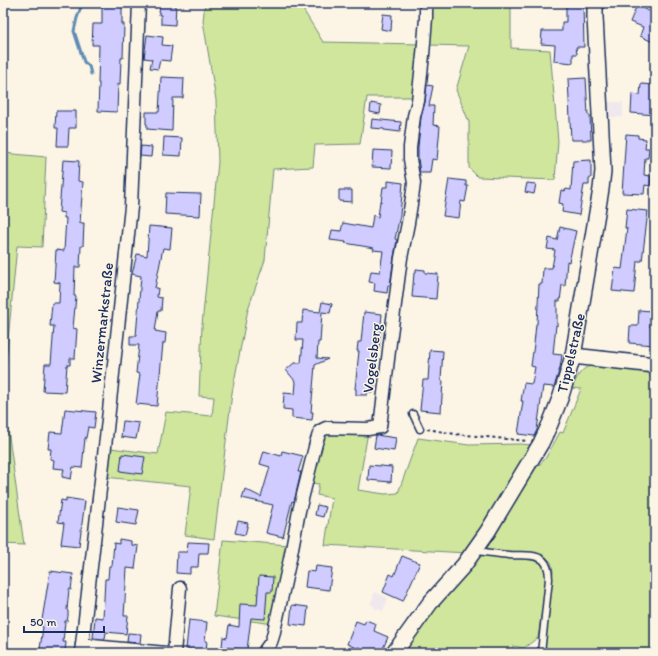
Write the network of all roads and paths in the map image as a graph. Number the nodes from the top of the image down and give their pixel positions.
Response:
1 (139, 3) edge
2 (426, 3) edge
3 (595, 3) edge
4 (573, 356) junction
5 (655, 364) edge
6 (413, 414) dead end
7 (420, 429) joint
8 (541, 443) junction
9 (475, 551) junction
10 (180, 588) dead end
11 (81, 649) edge
12 (166, 653) edge
13 (174, 653) edge
14 (263, 653) edge
15 (394, 653) edge
16 (540, 653) edge

1 - 11 street, Winzermarkstraße
2 - 14 street, Vogelsberg
3 - 4 street, Tippelstraße
4 - 5 street
4 - 8 street, Tippelstraße
6 - 7 lane
7 - 8 path
8 - 9 street, Tippelstraße
9 - 15 street, Tippelstraße
9 - 16 lane
10 - 13 street
11 - 12 street, Winzermarkstraße

